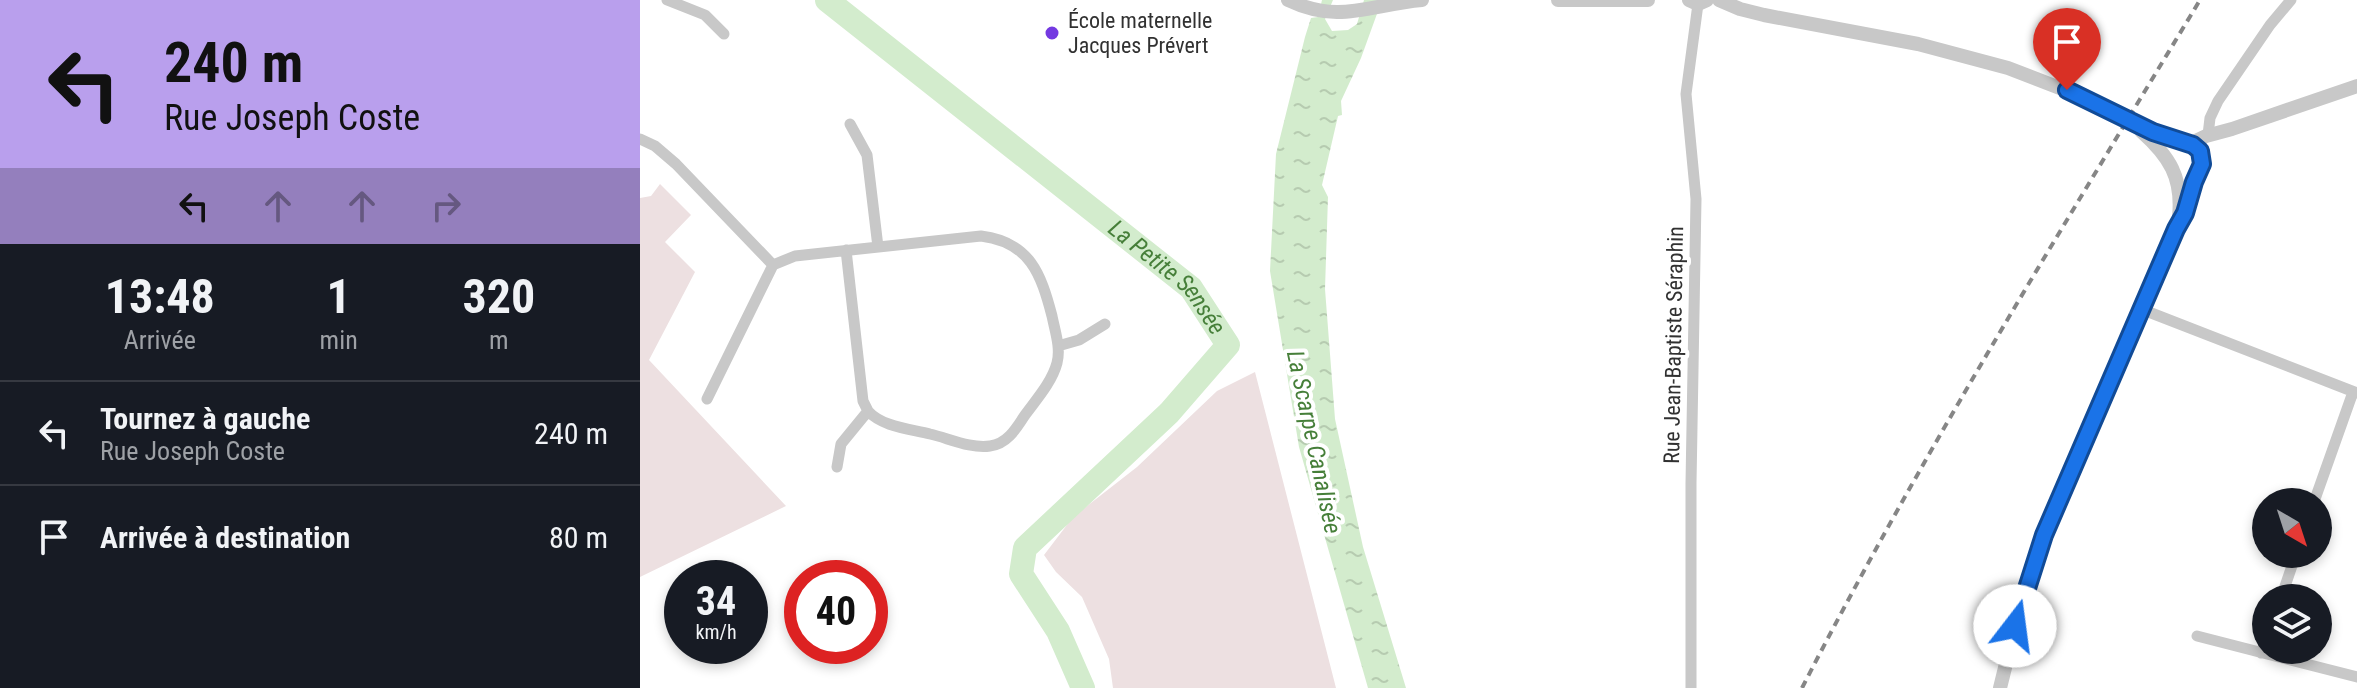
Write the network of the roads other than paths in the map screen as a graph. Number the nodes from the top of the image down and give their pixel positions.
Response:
1 (667, 0) edge
2 (1422, 0) edge
3 (1558, 0) edge
4 (1648, 0) edge
5 (1719, 0) edge
6 (2291, 0) edge
7 (1698, 1) edge
8 (1297, 2) edge
9 (724, 34) dead end
10 (2357, 86) edge
11 (2130, 122) junction
12 (850, 124) dead end
13 (2232, 129) junction
14 (2208, 135) junction
15 (640, 139) edge
16 (2188, 144) junction
17 (2172, 166) junction
18 (2200, 166) junction
19 (2176, 229) junction
20 (878, 247) junction
21 (846, 250) junction
22 (773, 265) junction
23 (2141, 309) junction
24 (1105, 324) dead end
25 (1058, 346) junction
26 (2355, 393) edge
27 (707, 399) dead end
28 (868, 411) junction
29 (837, 467) dead end
30 (2319, 488) edge
31 (2197, 636) dead end
32 (2252, 651) edge
33 (2305, 664) edge
34 (2357, 677) edge
35 (1691, 688) edge
36 (2000, 688) edge

1 - 9 street
2 - 8 street
3 - 4 street
5 - 11 street
6 - 14 street
7 - 35 street, Rue Jean-Baptiste Séraphin
10 - 13 street
11 - 16 street
11 - 17 street
12 - 20 street
13 - 14 street
13 - 18 street
14 - 16 street
15 - 22 street
16 - 17 street
16 - 18 street
17 - 18 street
17 - 19 street
18 - 19 street
19 - 23 street
20 - 21 street
20 - 25 street
21 - 22 street
21 - 28 street
22 - 27 street
23 - 26 street
23 - 36 street
24 - 25 street
25 - 28 street
26 - 30 street
28 - 29 street
31 - 32 street
33 - 34 street

